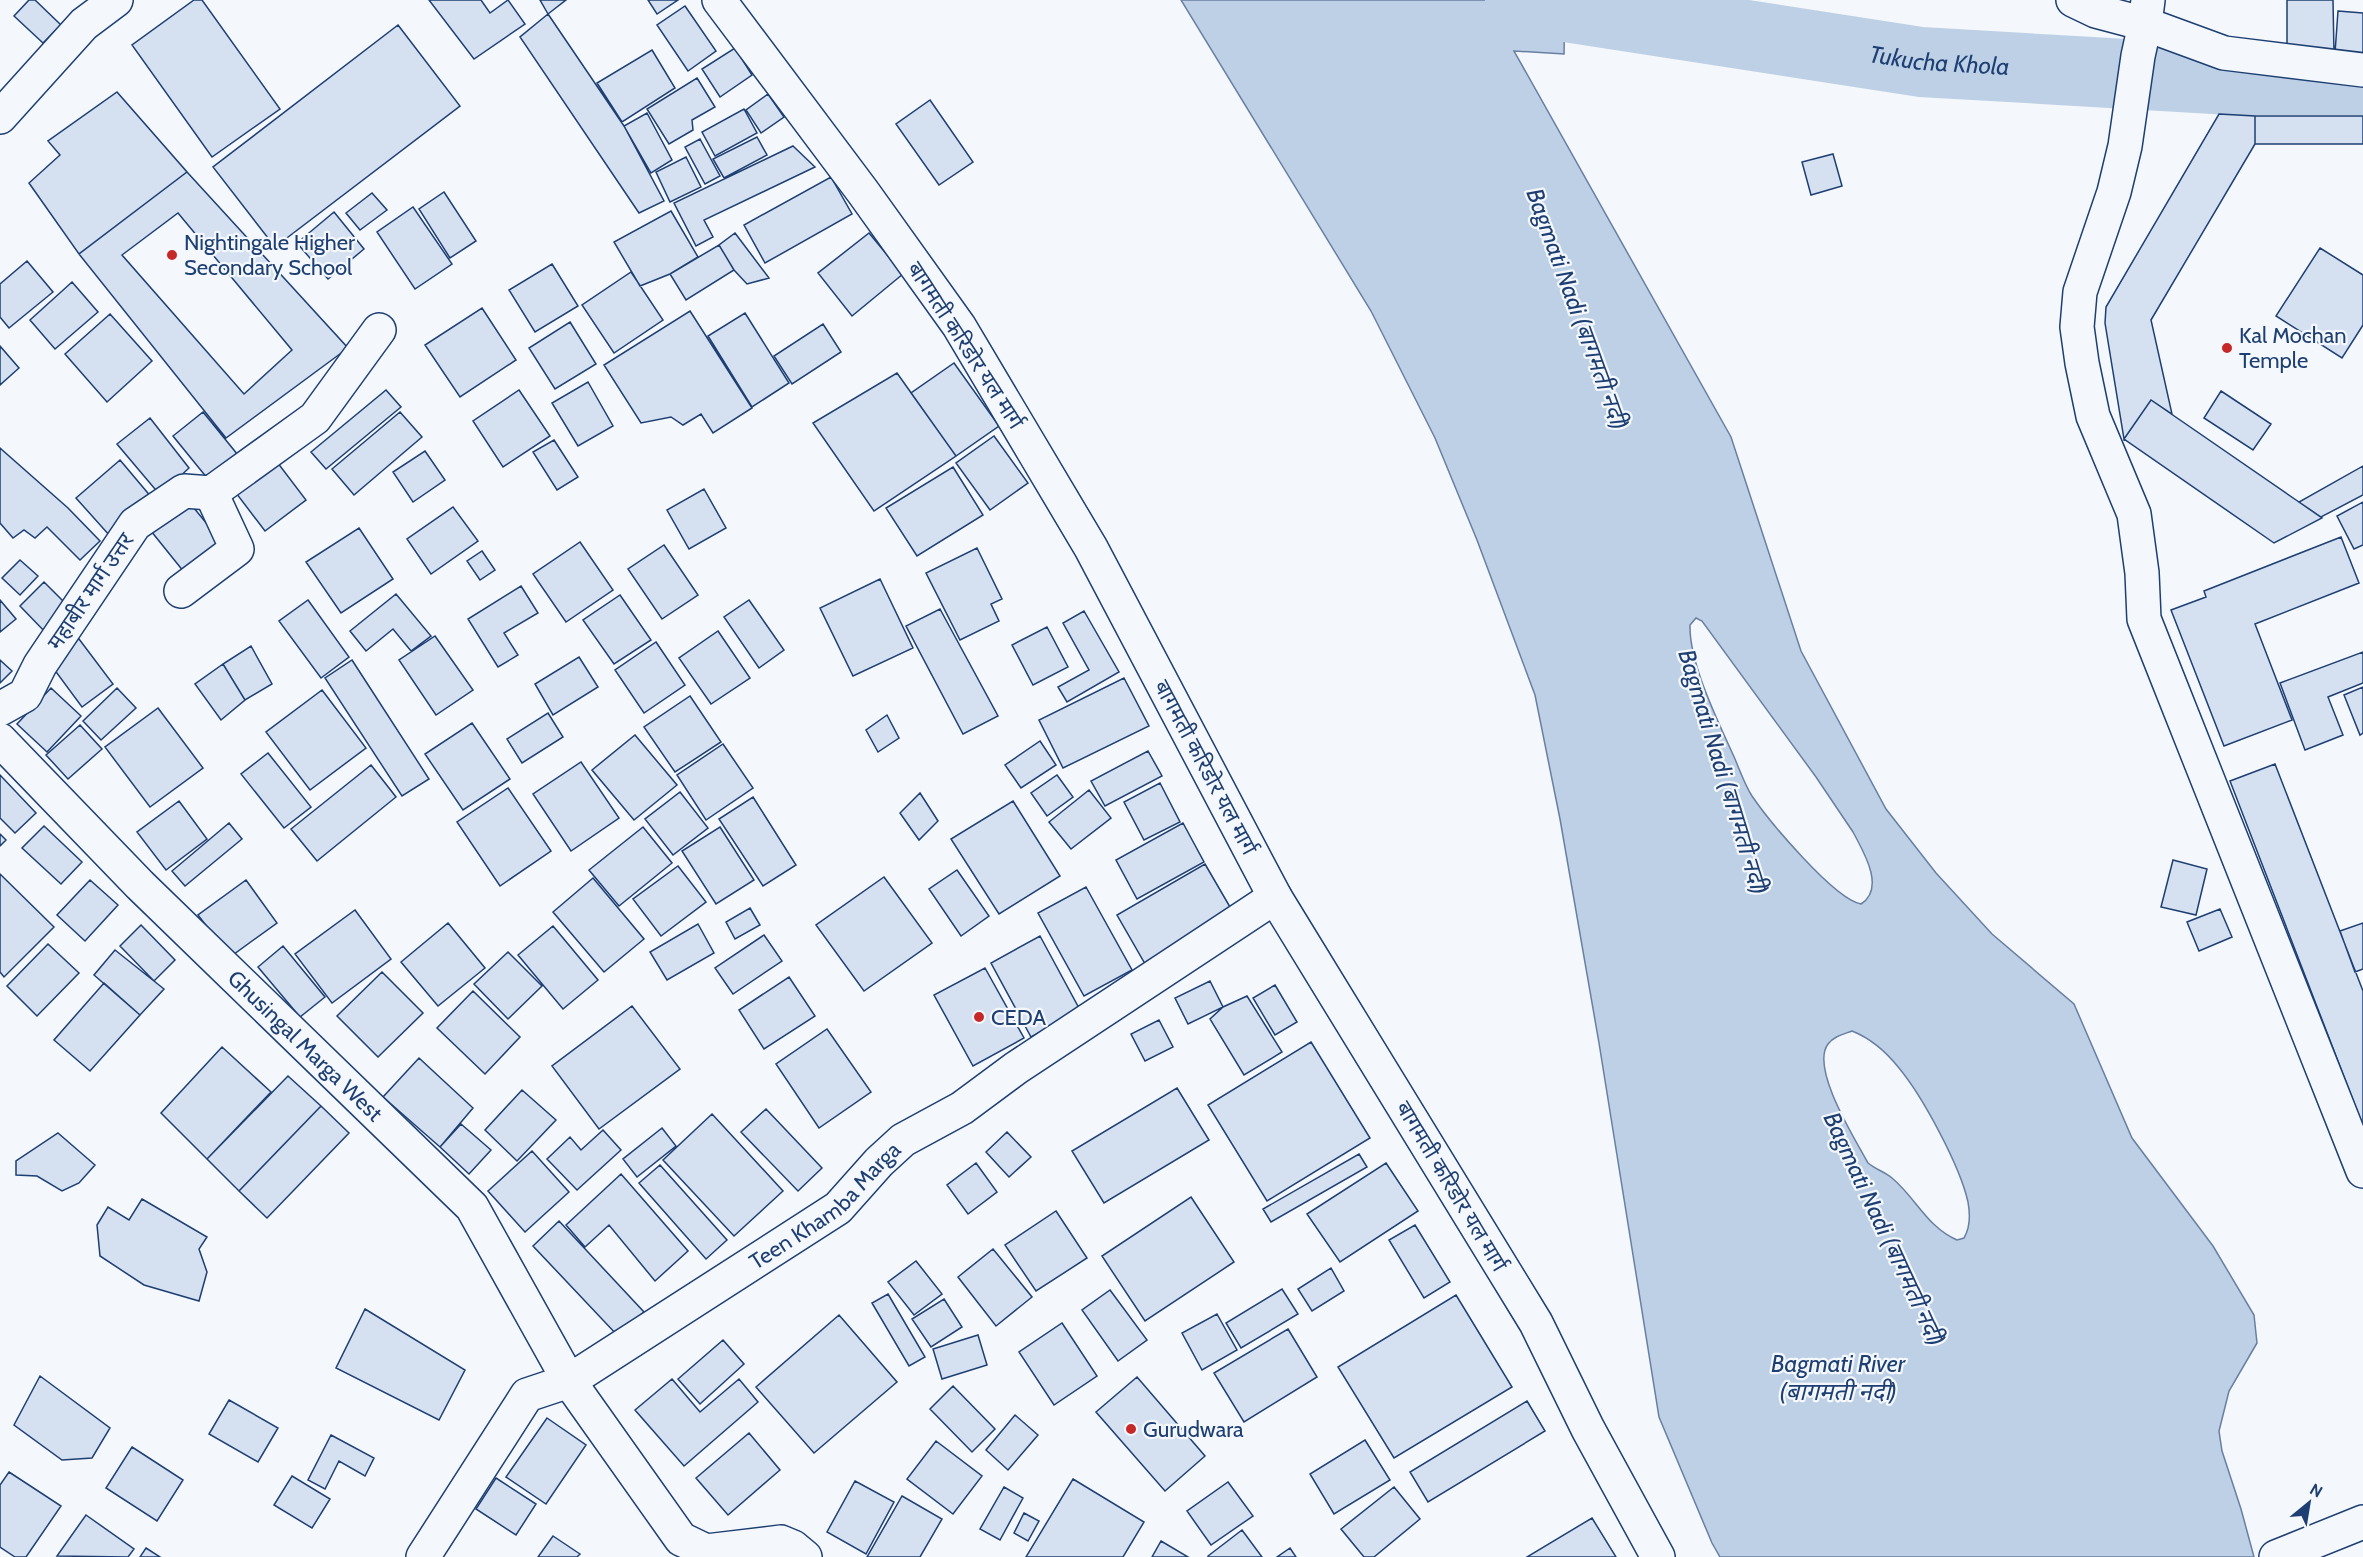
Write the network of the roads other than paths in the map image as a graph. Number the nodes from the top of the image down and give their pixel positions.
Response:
1 (116, 0) edge
2 (719, 0) edge
3 (2073, 0) edge
4 (2147, 12) edge
5 (2363, 70) edge
6 (0, 117) edge
7 (379, 330) dead end
8 (211, 493) junction
9 (181, 591) dead end
10 (0, 709) edge
11 (0, 740) edge
12 (1275, 897) junction
13 (2363, 1171) edge
14 (569, 1381) junction
15 (2363, 1522) edge
16 (423, 1557) edge
17 (805, 1557) edge
18 (1658, 1557) edge
19 (2276, 1557) edge

1 - 6 street
2 - 12 street, बागमती करिडोर यल मार्ग
3 - 4 street
4 - 5 street
4 - 13 street
7 - 8 street
8 - 9 street
8 - 10 street, महाबीर मार्ग उत्तर
11 - 14 street, Ghusingal Marga West
12 - 14 street, Teen Khamba Marga
12 - 18 street, बागमती करिडोर यल मार्ग
14 - 16 street, Teen Khamba Marga
14 - 17 street, Ghusingal Marga West
15 - 19 street

